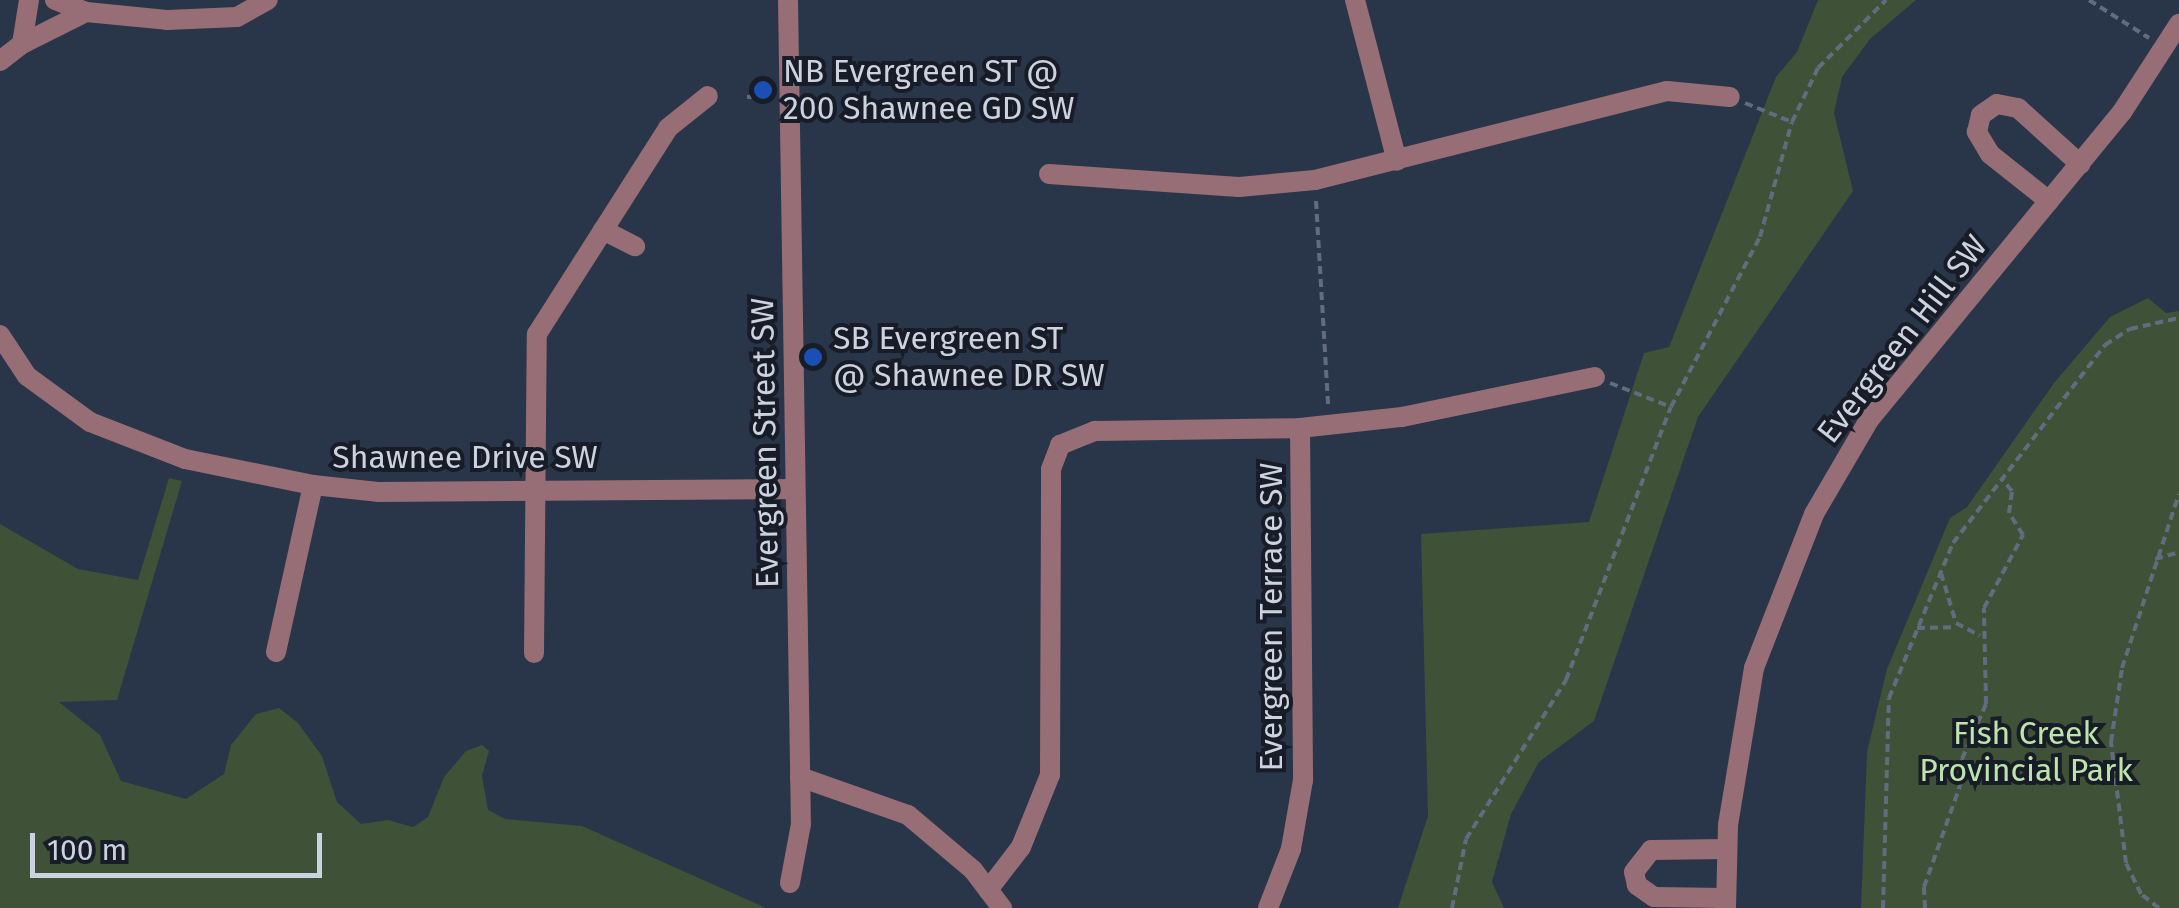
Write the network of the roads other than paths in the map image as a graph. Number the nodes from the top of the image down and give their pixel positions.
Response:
1 (29, 0) edge
2 (55, 0) edge
3 (268, 0) edge
4 (788, 0) edge
5 (1355, 0) edge
6 (86, 12) junction
7 (2179, 24) edge
8 (22, 44) junction
9 (0, 61) edge
10 (708, 96) dead end
11 (1730, 97) road end
12 (1396, 161) junction
13 (2080, 164) junction
14 (1049, 174) dead end
15 (2050, 201) junction
16 (603, 230) junction
17 (635, 246) dead end
18 (0, 335) edge
19 (1595, 377) road end
20 (1300, 428) junction
21 (313, 486) junction
22 (536, 488) junction
23 (796, 490) junction
24 (276, 652) dead end
25 (534, 653) dead end
26 (800, 777) junction
27 (1727, 849) junction
28 (790, 883) dead end
29 (988, 890) junction
30 (1726, 903) edge
31 (1002, 908) edge
32 (1268, 908) edge

1 - 8 street
2 - 6 street
3 - 6 street
4 - 23 street, Evergreen Street SW
5 - 12 street
6 - 8 street
7 - 13 street, Evergreen Hill SW
8 - 9 street
10 - 16 street
11 - 12 street
12 - 14 street
13 - 15 street, Evergreen Hill SW
13 - 15 street
15 - 27 street, Evergreen Hill SW
16 - 17 street
16 - 22 street
18 - 21 street, Shawnee Drive SW
19 - 20 street
20 - 29 street, Evergreen Terrace SW
20 - 32 street, Evergreen Terrace SW
21 - 22 street, Shawnee Drive SW
21 - 24 street
22 - 23 street, Shawnee Drive SW
22 - 25 street
23 - 26 street, Evergreen Street SW
26 - 28 street, Evergreen Street SW
26 - 29 street
27 - 30 street, Evergreen Hill SW
27 - 30 street
29 - 31 street

